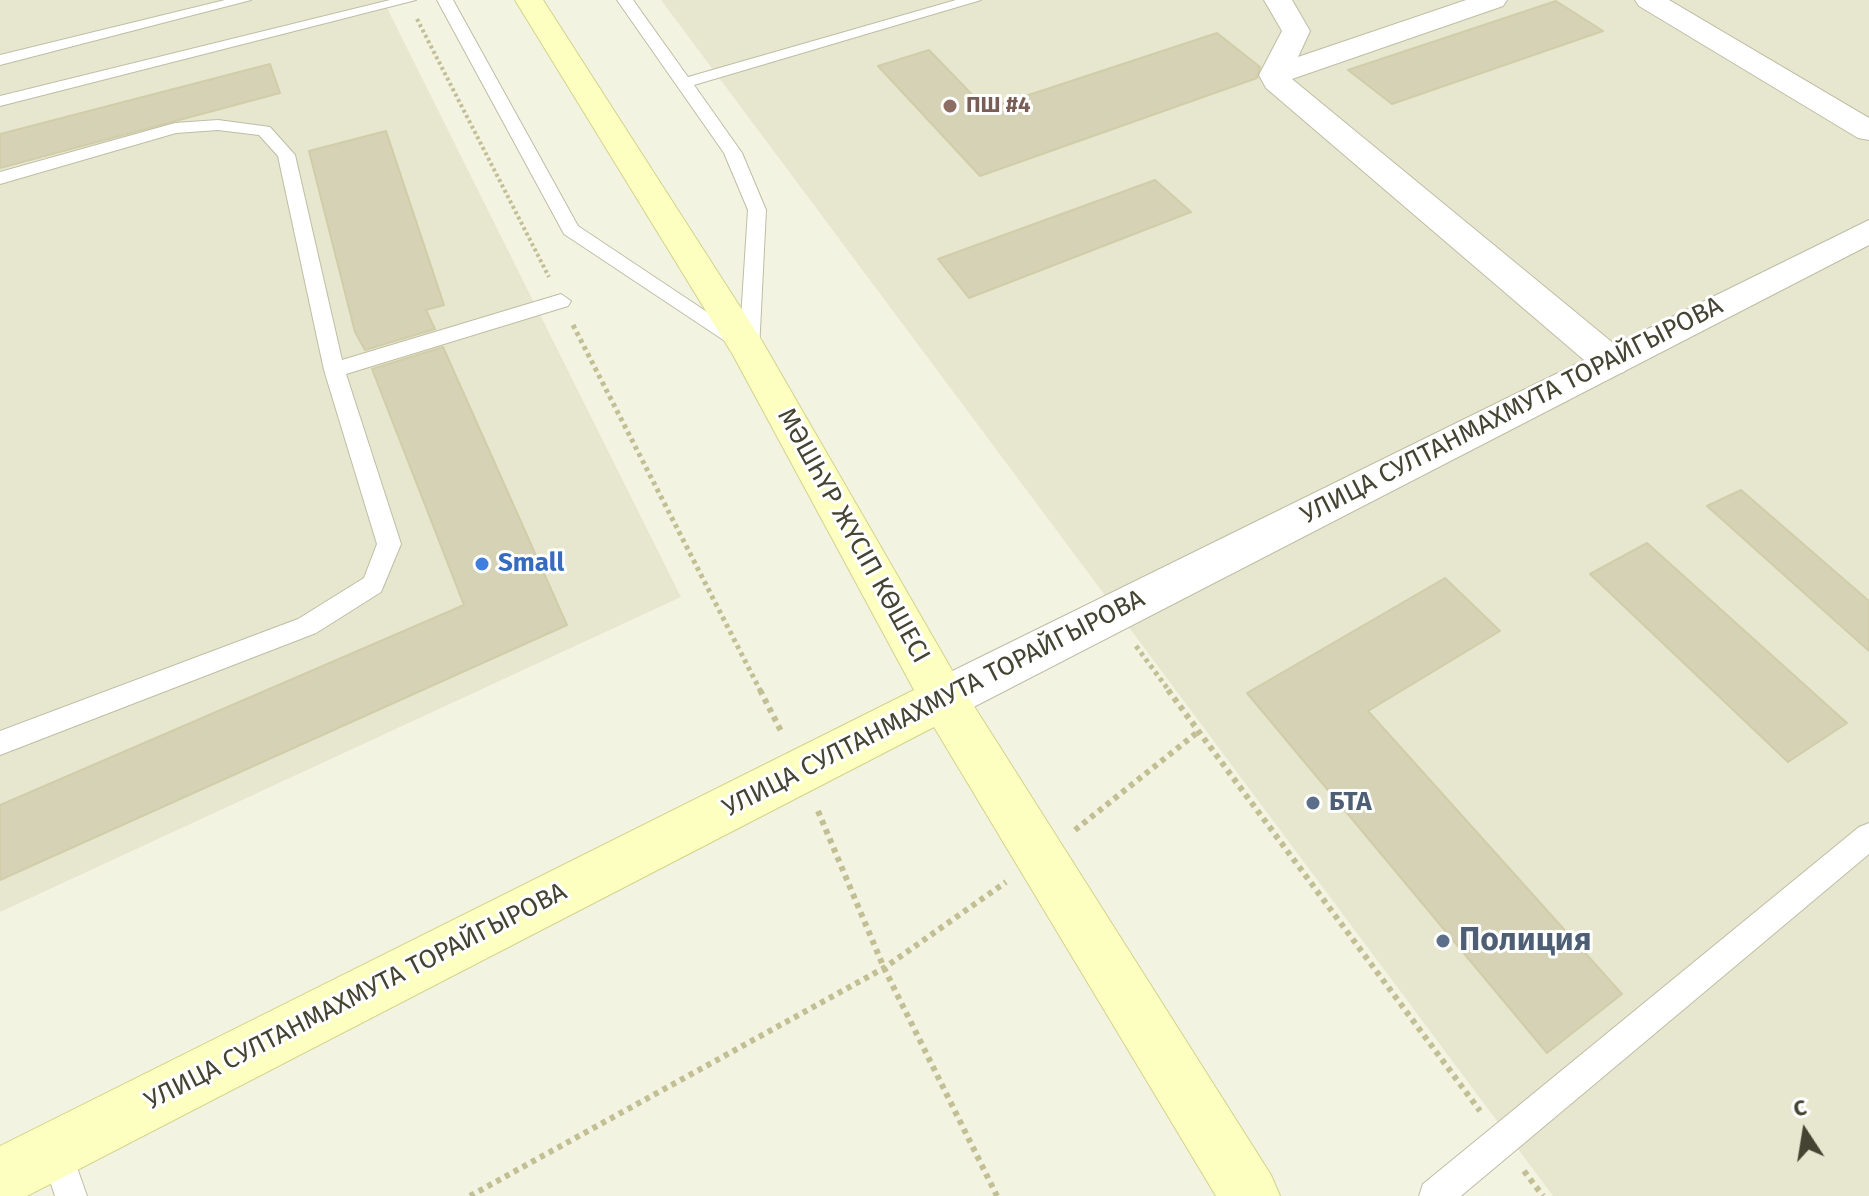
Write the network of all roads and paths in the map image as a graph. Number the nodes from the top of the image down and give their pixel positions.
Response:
1 (243, 0) edge
2 (408, 0) edge
3 (445, 0) edge
4 (529, 0) edge
5 (625, 0) edge
6 (973, 0) edge
7 (1278, 0) edge
8 (1493, 0) edge
9 (1649, 0) edge
10 (0, 60) edge
11 (1274, 75) junction
12 (684, 83) junction
13 (0, 101) edge
14 (1869, 131) edge
15 (0, 178) edge
16 (1869, 231) edge
17 (561, 301) junction
18 (749, 350) junction
19 (1611, 362) junction
20 (334, 370) junction
21 (1112, 613) junction
22 (943, 699) junction
23 (0, 743) edge
24 (801, 771) junction
25 (1869, 836) edge
26 (884, 968) junction
27 (1502, 1142) junction
28 (64, 1173) edge
29 (0, 1178) edge
30 (470, 1196) edge
31 (997, 1196) edge
32 (1250, 1196) edge
33 (1435, 1196) edge
34 (1543, 1196) edge

1 - 10 lane
2 - 13 lane
2 - 17 path
3 - 18 lane
4 - 18 main road, МӘШҺҮР ЖҮСІП КӨШЕСІ
5 - 12 lane
6 - 12 lane
7 - 11 street
8 - 11 street
9 - 14 street
11 - 19 street
12 - 18 lane
15 - 20 lane
16 - 19 street, УЛИЦА СУЛТАНМАХМУТА ТОРАЙГЫРОВА
17 - 20 lane
17 - 24 path
18 - 22 main road, МӘШҺҮР ЖҮСІП КӨШЕСІ
19 - 21 street, УЛИЦА СУЛТАНМАХМУТА ТОРАЙГЫРОВА
20 - 23 lane
21 - 22 street, УЛИЦА СУЛТАНМАХМУТА ТОРАЙГЫРОВА
21 - 27 path
22 - 24 main road, УЛИЦА СУЛТАНМАХМУТА ТОРАЙГЫРОВА
22 - 32 main road, МӘШҺҮР ЖҮСІП КӨШЕСІ
24 - 26 path
24 - 28 main road, УЛИЦА СУЛТАНМАХМУТА ТОРАЙГЫРОВА
25 - 27 lane
26 - 30 path
26 - 31 path
27 - 33 lane
27 - 34 path
28 - 29 main road, УЛИЦА СУЛТАНМАХМУТА ТОРАЙГЫРОВА

